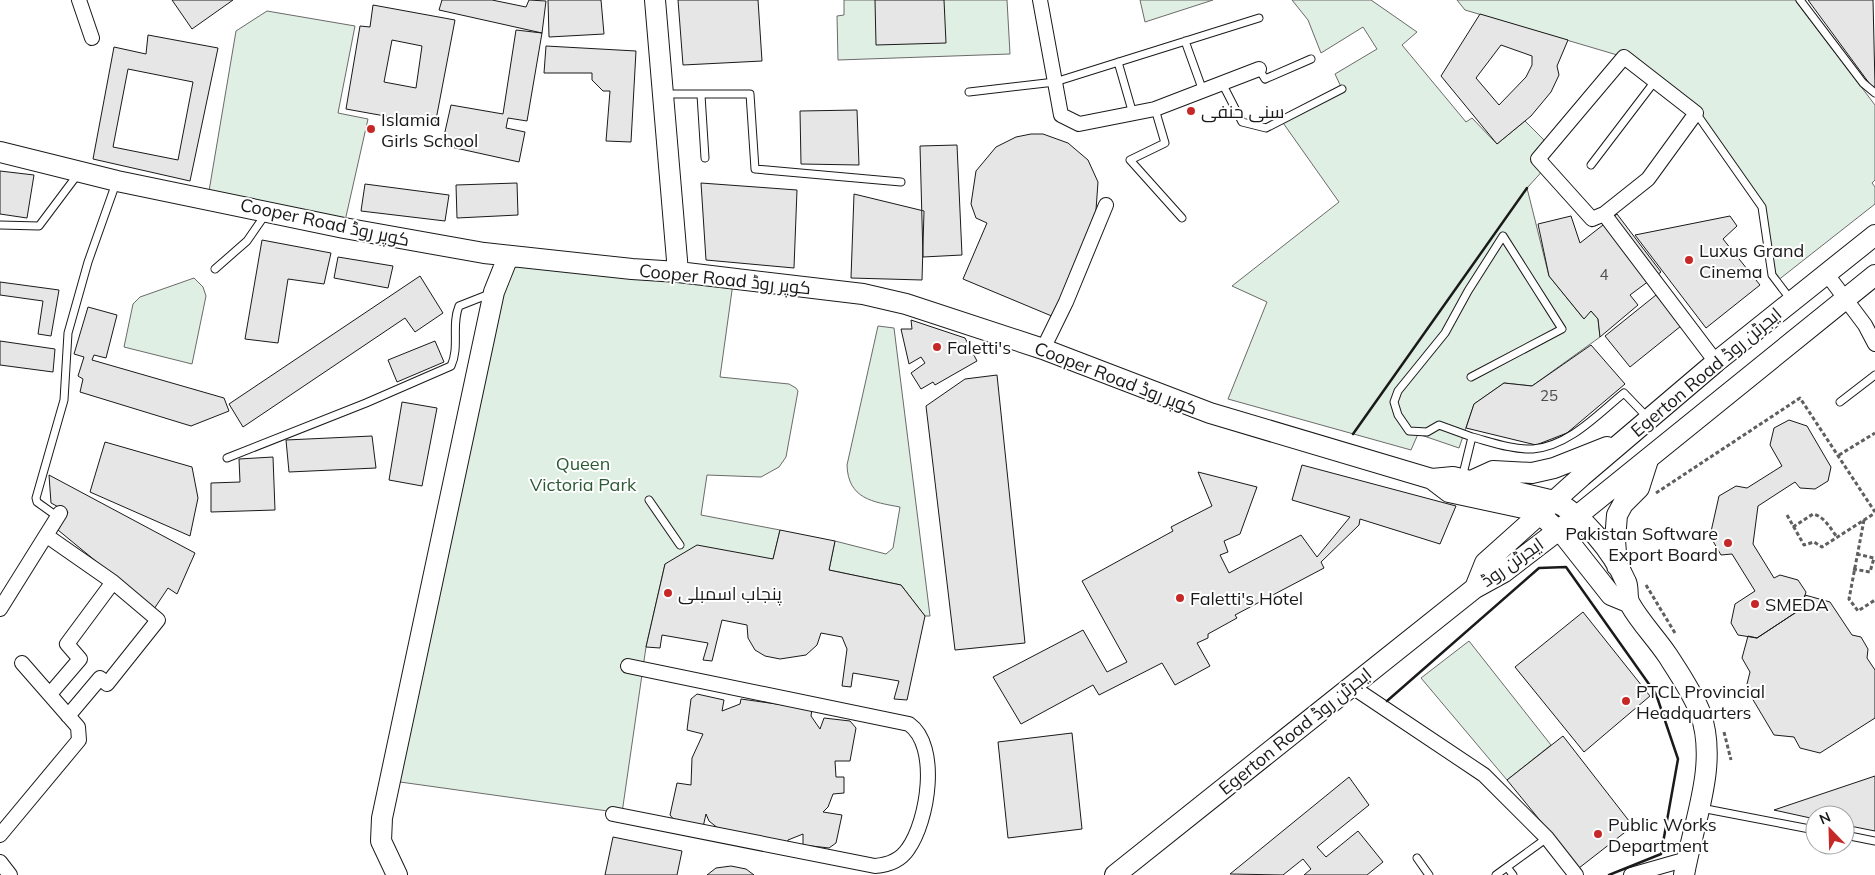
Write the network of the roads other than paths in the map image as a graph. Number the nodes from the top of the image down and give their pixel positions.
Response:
1 (79, 0) edge
2 (655, 0) edge
3 (1040, 0) edge
4 (1800, 0) edge
5 (1259, 18) dead end
6 (92, 38) dead end
7 (1185, 41) junction
8 (1312, 59) dead end
9 (1118, 62) junction
10 (1259, 69) joint
11 (1654, 81) junction
12 (1055, 82) junction
13 (1222, 84) junction
14 (1342, 89) dead end
15 (1203, 91) junction
16 (969, 92) dead end
17 (1875, 93) edge
18 (662, 94) junction
19 (701, 94) junction
20 (1155, 109) junction
21 (1696, 113) junction
22 (1133, 114) junction
23 (0, 152) edge
24 (705, 158) dead end
25 (1591, 165) dead end
26 (80, 172) junction
27 (117, 180) junction
28 (901, 182) dead end
29 (1106, 205) dead end
30 (268, 211) junction
31 (1604, 214) junction
32 (1182, 218) dead end
33 (0, 225) edge
34 (1875, 235) edge
35 (484, 253) junction
36 (508, 257) junction
37 (215, 269) dead end
38 (678, 272) junction
39 (1826, 273) junction
40 (1875, 275) edge
41 (495, 289) junction
42 (1846, 298) junction
43 (1792, 301) junction
44 (1875, 344) edge
45 (1043, 349) junction
46 (1716, 362) junction
47 (1875, 375) edge
48 (1472, 377) dead end
49 (1840, 402) dead end
50 (1648, 418) junction
51 (1472, 437) junction
52 (1624, 440) junction
53 (227, 458) dead end
54 (1648, 460) junction
55 (1432, 478) junction
56 (1466, 480) junction
57 (649, 500) dead end
58 (1547, 507) junction
59 (59, 515) joint
60 (1577, 516) junction
61 (1558, 529) junction
62 (47, 536) junction
63 (680, 546) dead end
64 (1617, 566) junction
65 (113, 582) junction
66 (1475, 588) junction
67 (1628, 602) junction
68 (0, 609) edge
69 (22, 662) dead end
70 (628, 666) dead end
71 (1351, 686) junction
72 (50, 694) junction
73 (68, 716) junction
74 (1698, 808) junction
75 (613, 814) dead end
76 (1805, 828) edge
77 (0, 835) edge
78 (1855, 837) edge
79 (1547, 838) junction
80 (1875, 841) edge
81 (1417, 858) dead end
82 (0, 862) edge
83 (1507, 867) junction
84 (1685, 867) edge
85 (10, 875) edge
86 (397, 875) edge
87 (1115, 875) edge
88 (1429, 875) edge
89 (1496, 875) edge
90 (1513, 875) edge
91 (1576, 875) edge
92 (1631, 875) edge

1 - 6 street
2 - 18 main road
3 - 12 street
4 - 17 lane
5 - 7 lane
7 - 9 lane
7 - 15 lane
8 - 10 lane
9 - 12 lane
9 - 22 lane
10 - 13 street
11 - 21 street
11 - 25 lane
11 - 31 street
12 - 16 lane
12 - 22 street
13 - 14 lane
13 - 15 street
15 - 20 street
18 - 19 lane
18 - 38 main road
19 - 24 lane
19 - 28 lane
20 - 22 street
20 - 32 lane
21 - 31 street
21 - 43 lane
23 - 26 main road, Cooper Road کوپر روڈ
26 - 27 main road, Cooper Road کوپر روڈ
26 - 33 lane
27 - 30 main road, Cooper Road کوپر روڈ
27 - 59 lane
29 - 45 street
30 - 35 main road, Cooper Road کوپر روڈ
30 - 37 lane
31 - 46 street
34 - 39 main road, Egerton Road ایجرٹن روڈ
35 - 36 main road, Cooper Road کوپر روڈ
35 - 41 main road
36 - 38 main road, Cooper Road کوپر روڈ
36 - 41 main road
38 - 45 main road, Cooper Road کوپر روڈ
39 - 42 street
39 - 43 main road, Egerton Road ایجرٹن روڈ
40 - 42 main road, Egerton Road ایجرٹن روڈ
41 - 53 lane
41 - 86 main road
42 - 44 street
42 - 54 main road, Egerton Road ایجرٹن روڈ
43 - 46 main road, Egerton Road ایجرٹن روڈ
45 - 55 main road, Cooper Road کوپر روڈ
46 - 50 main road, Egerton Road ایجرٹن روڈ
47 - 49 lane
48 - 51 lane
50 - 51 lane
50 - 52 main road, Egerton Road ایجرٹن روڈ
51 - 56 lane
52 - 56 main road
52 - 58 main road, Egerton Road ایجرٹن روڈ
54 - 60 main road, Egerton Road ایجرٹن روڈ
54 - 64 main road
55 - 56 main road, Cooper Road کوپر روڈ
55 - 58 main road, Cooper Road کوپر روڈ
56 - 58 main road, Cooper Road کوپر روڈ
57 - 63 lane
58 - 60 main road
58 - 61 main road
58 - 66 main road, ایجرٹن روڈ
59 - 62 street
60 - 61 main road, Egerton Road ایجرٹن روڈ
60 - 64 main road
61 - 66 main road, ایجرٹن روڈ
61 - 67 main road
62 - 65 street
62 - 68 street
64 - 67 main road
65 - 72 street
65 - 73 street
66 - 71 main road, Egerton Road ایجرٹن روڈ
67 - 74 main road
69 - 72 street
70 - 75 street
71 - 79 street
71 - 87 main road, Egerton Road ایجرٹن روڈ
72 - 73 street
73 - 77 street
74 - 76 lane
74 - 84 main road
78 - 80 lane
79 - 83 lane
79 - 91 street
81 - 88 lane
82 - 85 street
83 - 89 lane
83 - 90 lane
84 - 92 street

